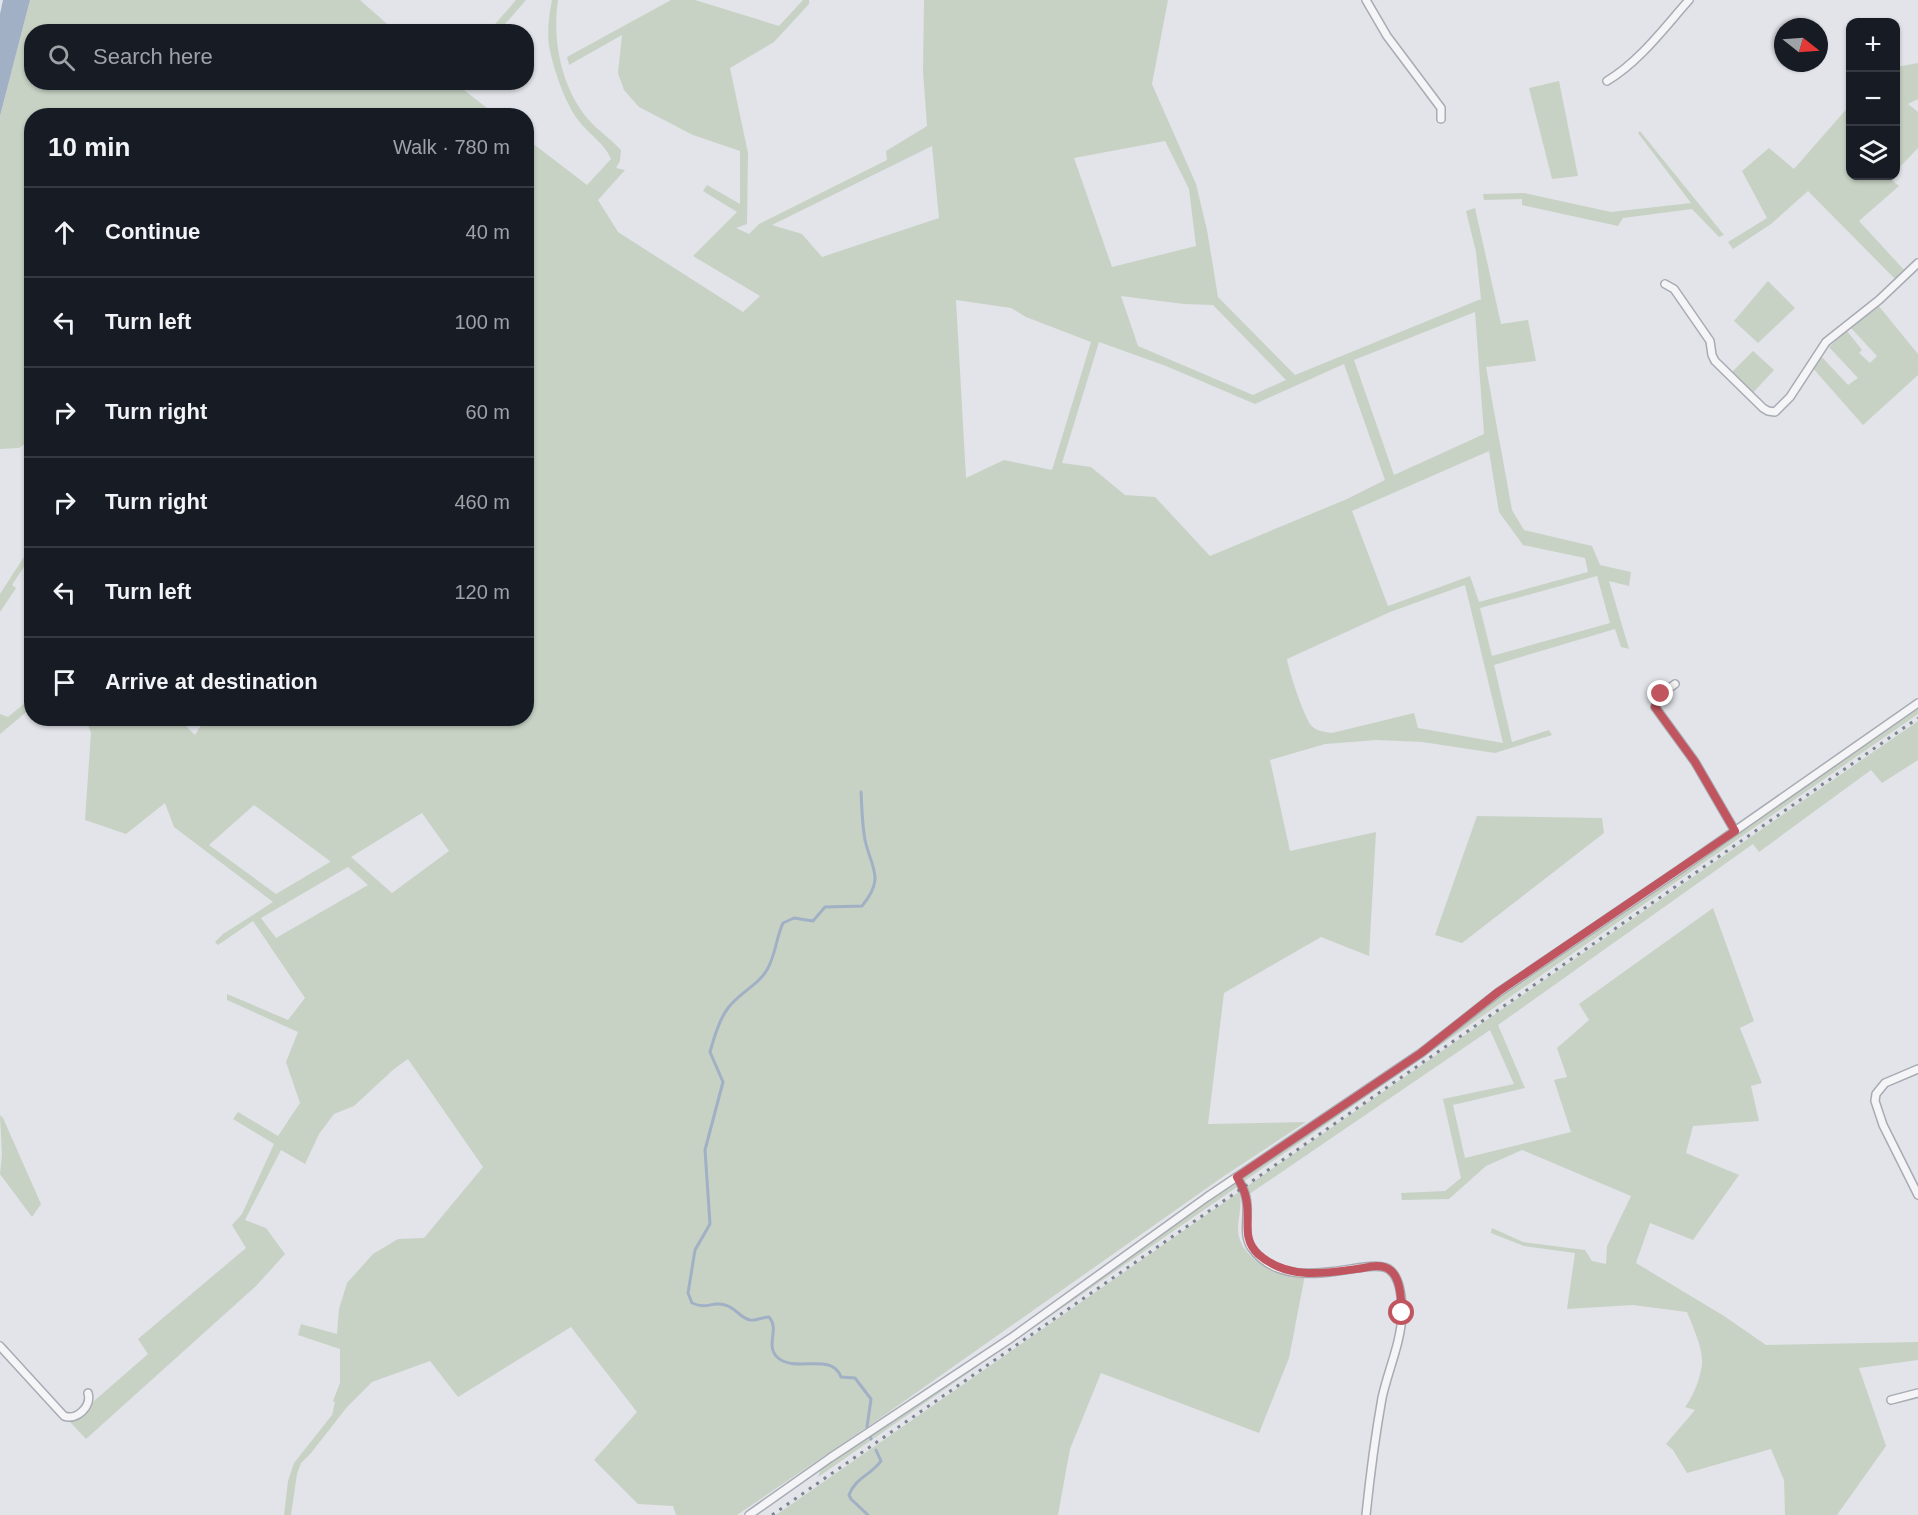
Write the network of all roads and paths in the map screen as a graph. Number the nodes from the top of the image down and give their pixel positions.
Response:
1 (1366, 0) edge
2 (1689, 0) edge
3 (1608, 81) dead end
4 (1442, 119) dead end
5 (1918, 263) edge
6 (1665, 284) dead end
7 (1675, 684) dead end
8 (1918, 703) edge
9 (1735, 831) junction
10 (1918, 1070) edge
11 (1237, 1177) junction
12 (1918, 1195) edge
13 (0, 1346) edge
14 (88, 1393) dead end
15 (1918, 1393) edge
16 (1890, 1400) dead end
17 (749, 1515) edge
18 (1366, 1515) edge

1 - 4 street
2 - 3 street
5 - 6 street
7 - 9 street
8 - 9 street
9 - 11 street
10 - 12 street
11 - 17 street
11 - 18 street
13 - 14 street
15 - 16 street

